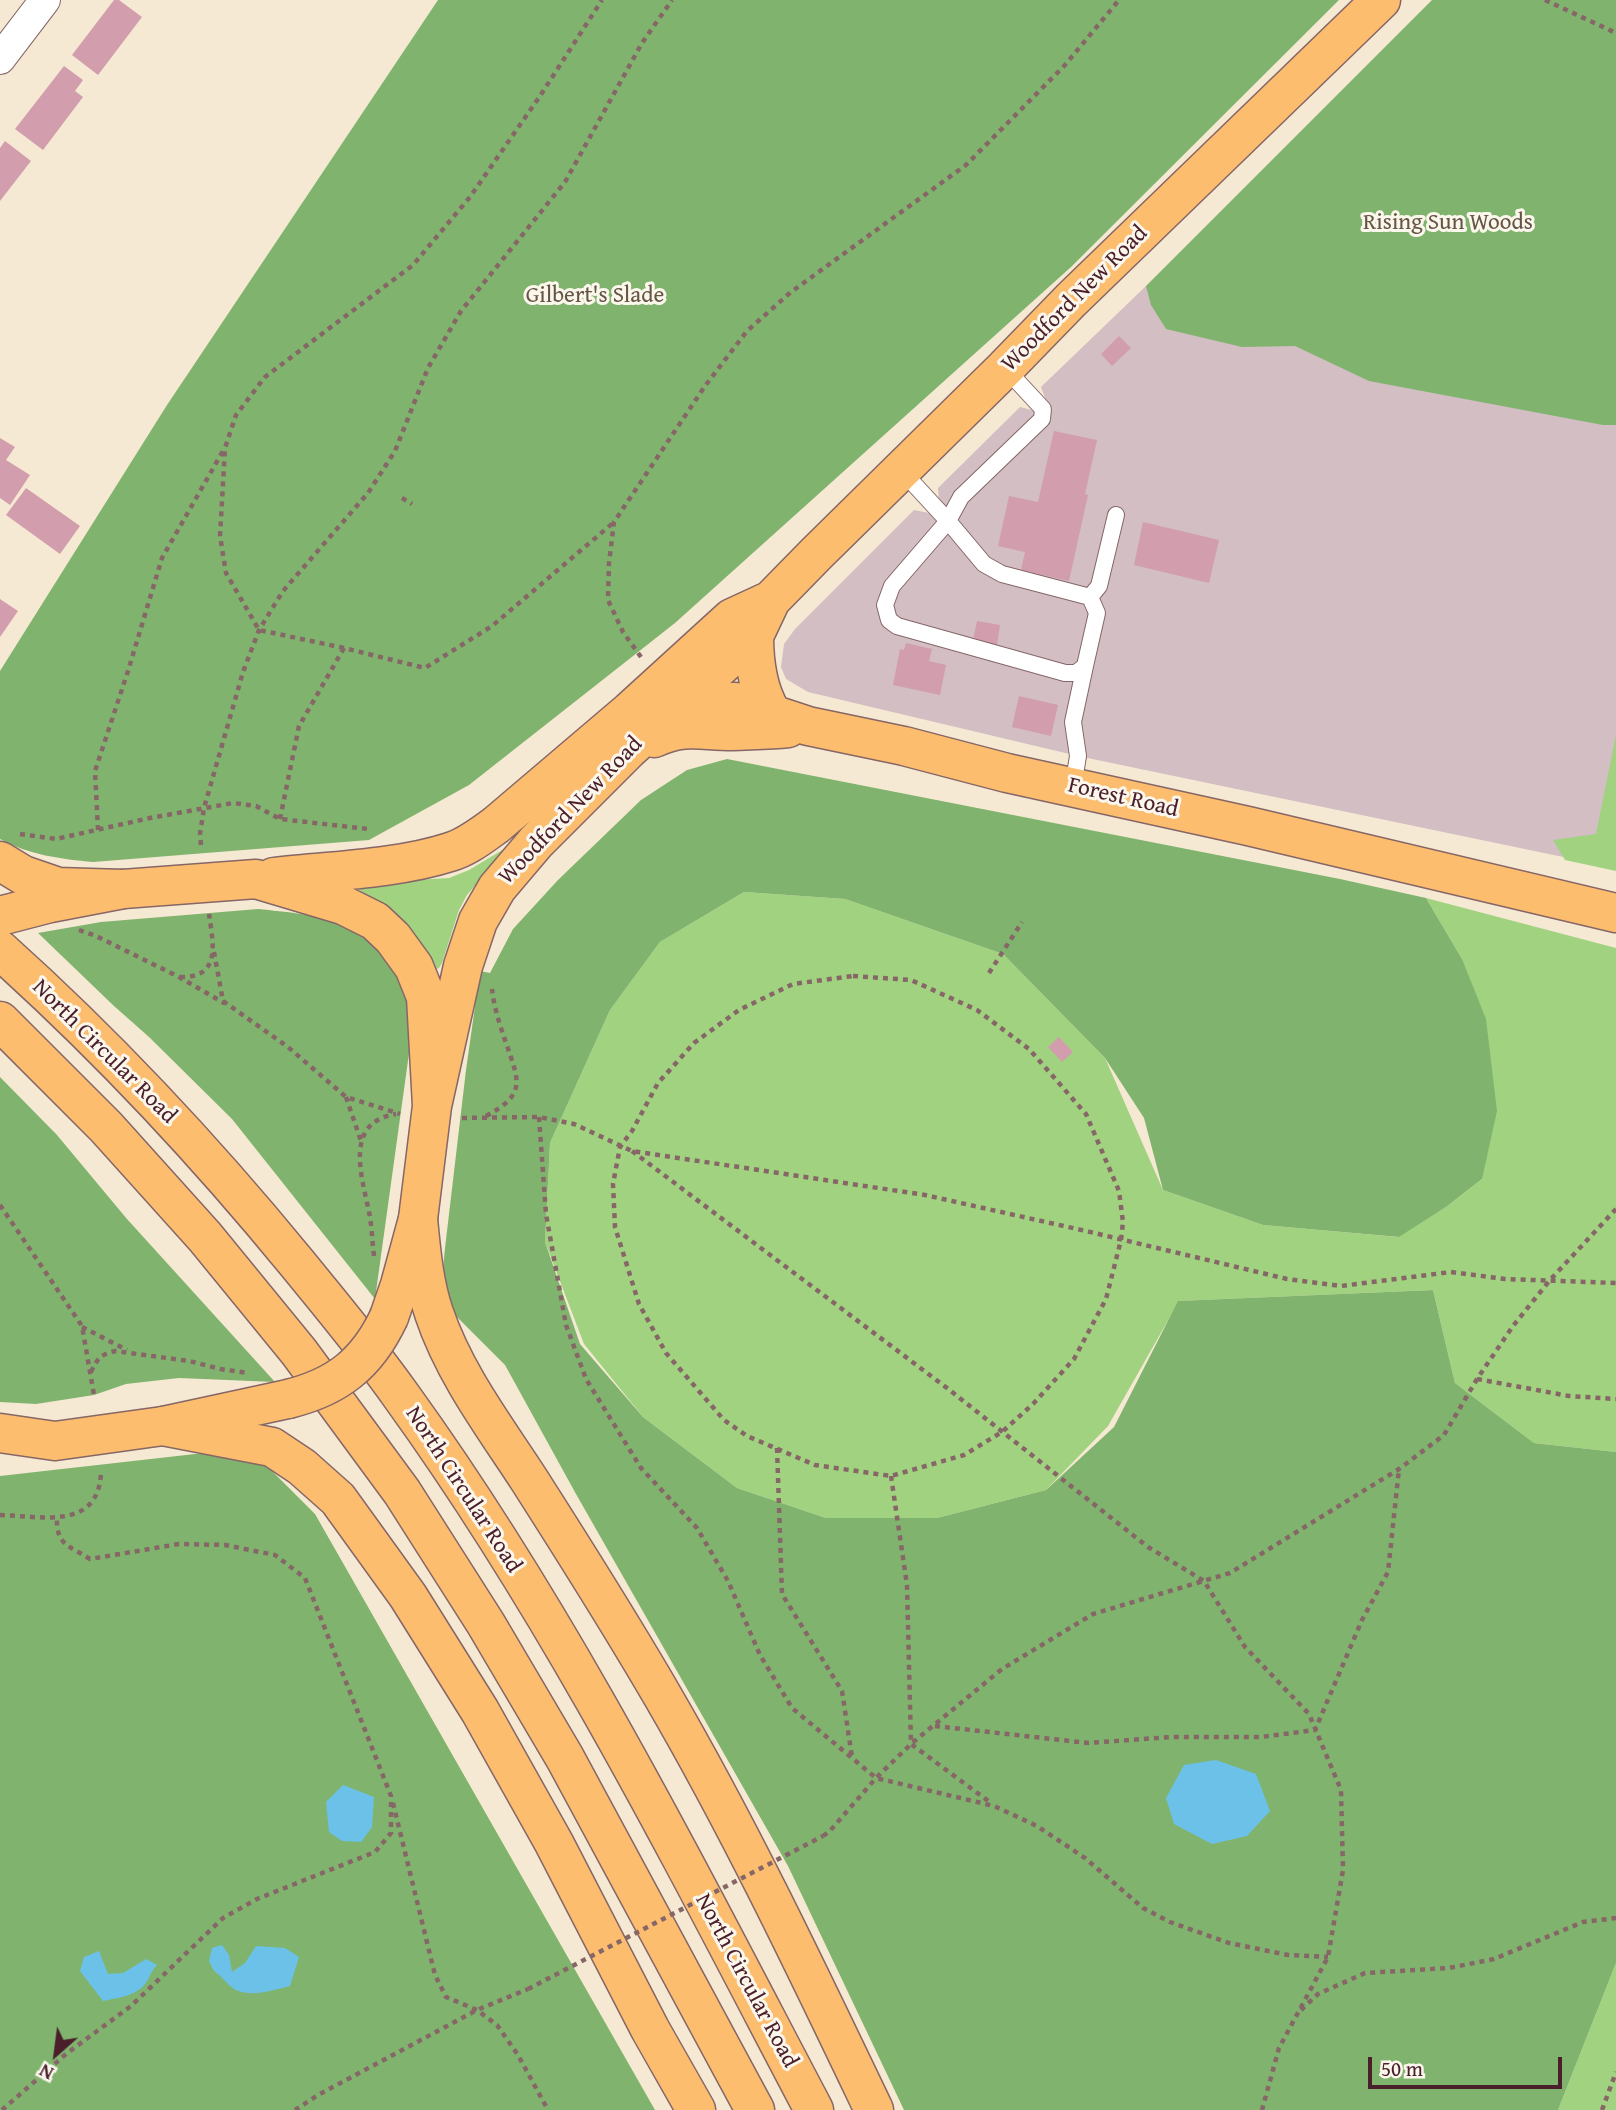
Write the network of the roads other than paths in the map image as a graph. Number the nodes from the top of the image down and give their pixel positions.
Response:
1 (46, 0) edge
2 (1381, 0) edge
3 (0, 59) edge
4 (1005, 368) junction
5 (901, 470) junction
6 (1116, 514) dead end
7 (948, 521) junction
8 (1090, 597) junction
9 (771, 600) junction
10 (754, 636) junction
11 (1085, 666) junction
12 (677, 705) junction
13 (630, 711) junction
14 (771, 712) junction
15 (808, 726) junction
16 (628, 750) junction
17 (1073, 787) junction
18 (7, 846) edge
19 (256, 879) junction
20 (123, 889) junction
21 (1616, 913) edge
22 (7, 914) edge
23 (0, 950) edge
24 (0, 1021) edge
25 (447, 1112) junction
26 (418, 1219) junction
27 (163, 1426) junction
28 (0, 1433) edge
29 (55, 1441) junction
30 (0, 1457) edge
31 (696, 2110) edge
32 (755, 2110) edge
33 (814, 2110) edge
34 (874, 2110) edge

1 - 3 street
2 - 4 main road, Woodford New Road
4 - 5 main road, Woodford New Road
4 - 7 lane
5 - 7 lane
5 - 9 main road, Woodford New Road
6 - 8 lane
7 - 8 lane
7 - 11 lane
8 - 11 lane
9 - 10 main road, Woodford New Road
9 - 13 main road, Woodford New Road
10 - 12 main road, Woodford New Road
10 - 14 main road
11 - 17 lane
12 - 13 main road, Forest Road
12 - 14 main road, Forest Road
12 - 16 main road, Woodford New Road
13 - 19 main road, Woodford New Road
14 - 15 main road, Forest Road
15 - 16 main road
15 - 17 main road, Forest Road
16 - 25 main road, Woodford New Road
17 - 21 main road, Forest Road
18 - 20 main road
19 - 20 main road, Woodford New Road
19 - 25 main road
20 - 22 main road
23 - 33 main road, North Circular Road
24 - 32 main road
25 - 26 main road
26 - 27 main road, bridge
26 - 34 main road
27 - 29 main road
27 - 31 main road
28 - 29 main road
29 - 30 main road

